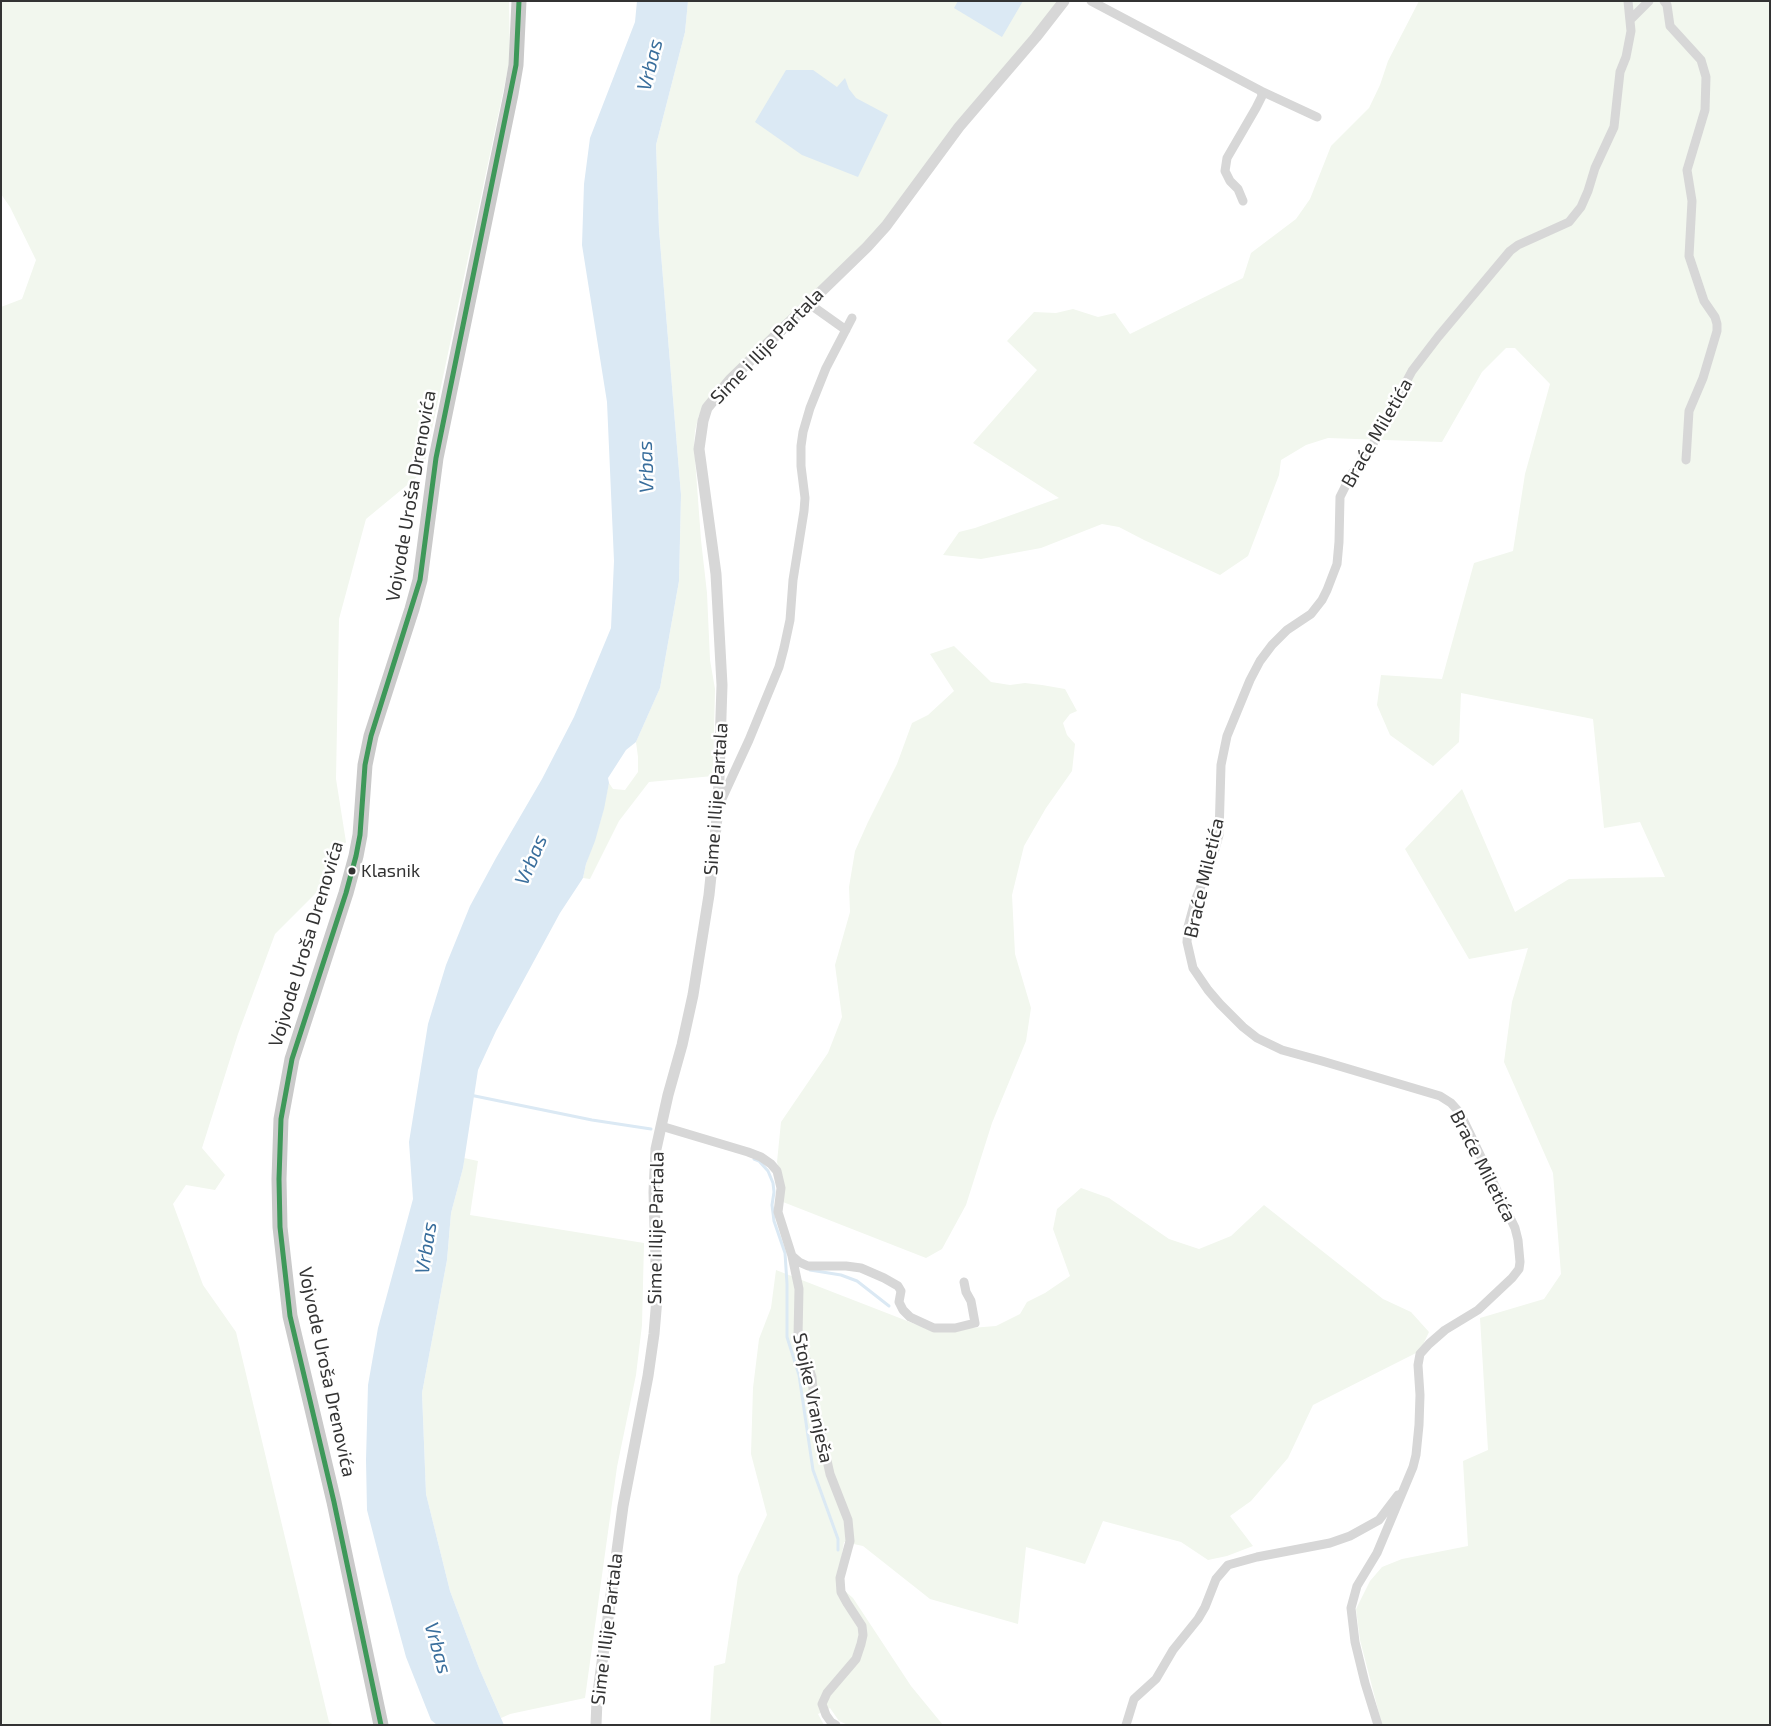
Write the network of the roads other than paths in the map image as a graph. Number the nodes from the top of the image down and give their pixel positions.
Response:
1 (519, 1) edge
2 (1064, 1) edge
3 (1091, 1) edge
4 (1628, 1) edge
5 (1649, 1) edge
6 (1664, 1) edge
7 (1631, 19) junction
8 (1261, 91) junction
9 (1318, 118) dead end
10 (1243, 200) dead end
11 (808, 302) junction
12 (852, 318) dead end
13 (846, 330) junction
14 (1686, 460) dead end
15 (718, 808) junction
16 (661, 1126) junction
17 (792, 1256) junction
18 (964, 1282) dead end
19 (1405, 1485) junction
20 (381, 1725) edge
21 (596, 1725) edge
22 (836, 1725) edge
23 (1126, 1725) edge
24 (1378, 1725) edge

1 - 20 main road, Vojvode Uroša Drenovića
2 - 11 street, Sime i Ilije Partala
3 - 8 street
4 - 7 street, Braće Miletića
5 - 7 street
6 - 14 street
7 - 19 street, Braće Miletića
8 - 9 street
8 - 10 street
11 - 13 street
11 - 15 street, Sime i Ilije Partala
12 - 13 street
13 - 15 street
15 - 16 street, Sime i Ilije Partala
16 - 17 street, Stojke Vranješa
16 - 21 street, Sime i Ilije Partala
17 - 18 street
17 - 22 street, Stojke Vranješa
19 - 23 street
19 - 24 street

